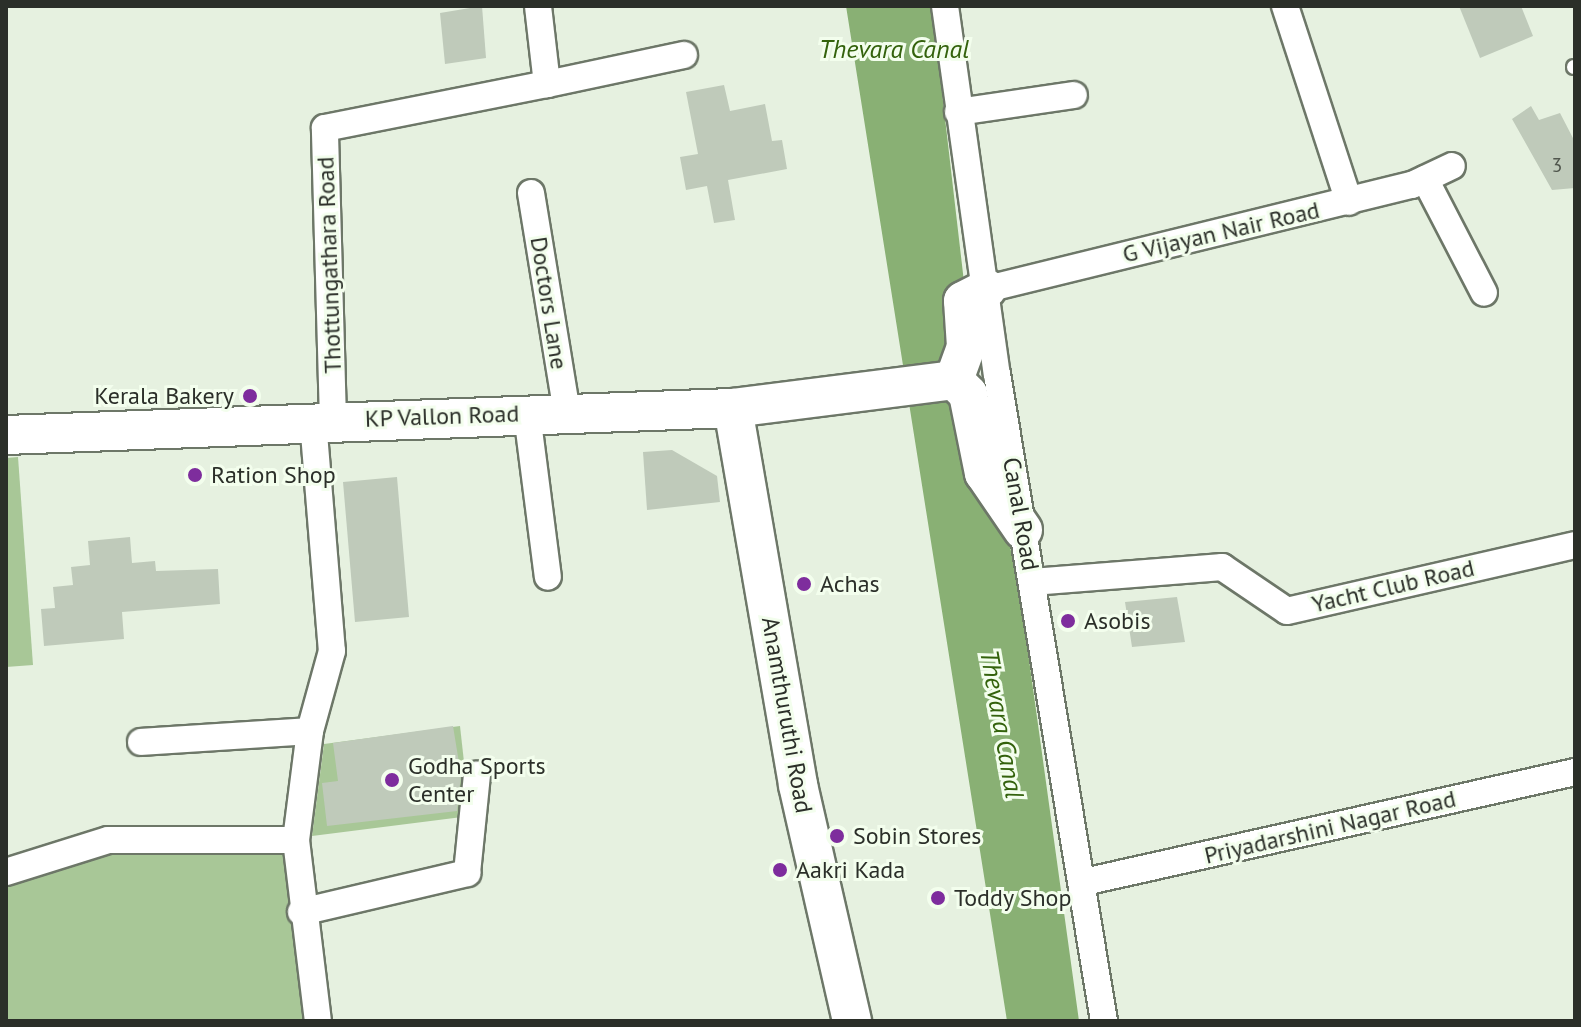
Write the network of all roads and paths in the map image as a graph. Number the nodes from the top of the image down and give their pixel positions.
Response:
1 (538, 6) edge
2 (945, 6) edge
3 (1285, 6) edge
4 (684, 55) dead end
5 (547, 84) junction
6 (1074, 95) dead end
7 (958, 112) junction
8 (1452, 166) dead end
9 (1425, 179) junction
10 (531, 193) dead end
11 (1349, 202) junction
12 (987, 289) junction
13 (1484, 293) dead end
14 (954, 380) junction
15 (733, 408) junction
16 (567, 413) junction
17 (527, 414) junction
18 (323, 421) junction
19 (6, 435) edge
20 (1023, 530) junction
21 (1575, 545) edge
22 (548, 577) dead end
23 (1032, 582) junction
24 (310, 731) junction
25 (141, 742) dead end
26 (1575, 772) edge
27 (477, 775) dead end
28 (296, 840) junction
29 (6, 872) edge
30 (1084, 882) junction
31 (301, 912) junction
32 (318, 1021) edge
33 (852, 1021) edge
34 (1104, 1021) edge

1 - 5 street
2 - 7 street, Canal Road
3 - 11 street
4 - 5 street
5 - 18 street, Thottungathara Road
6 - 7 street
7 - 12 street, Canal Road
8 - 9 street, G Vijayan Nair Road
9 - 11 street, G Vijayan Nair Road
9 - 13 street
10 - 16 street, Doctors Lane
11 - 12 street, G Vijayan Nair Road
12 - 14 street
12 - 20 street, Canal Road
14 - 15 street, KP Vallon Road
14 - 20 street
15 - 16 street, KP Vallon Road
15 - 33 street, Anamthuruthi Road
16 - 17 street, KP Vallon Road
17 - 18 street, KP Vallon Road
17 - 22 street
18 - 19 street, KP Vallon Road
18 - 24 street
20 - 23 street, Canal Road
21 - 23 street, Yacht Club Road
23 - 30 street, Canal Road
24 - 25 street
24 - 28 street
26 - 30 street, Priyadarshini Nagar Road
27 - 31 street
28 - 29 street
28 - 31 street
30 - 34 street, Canal Road
31 - 32 street

